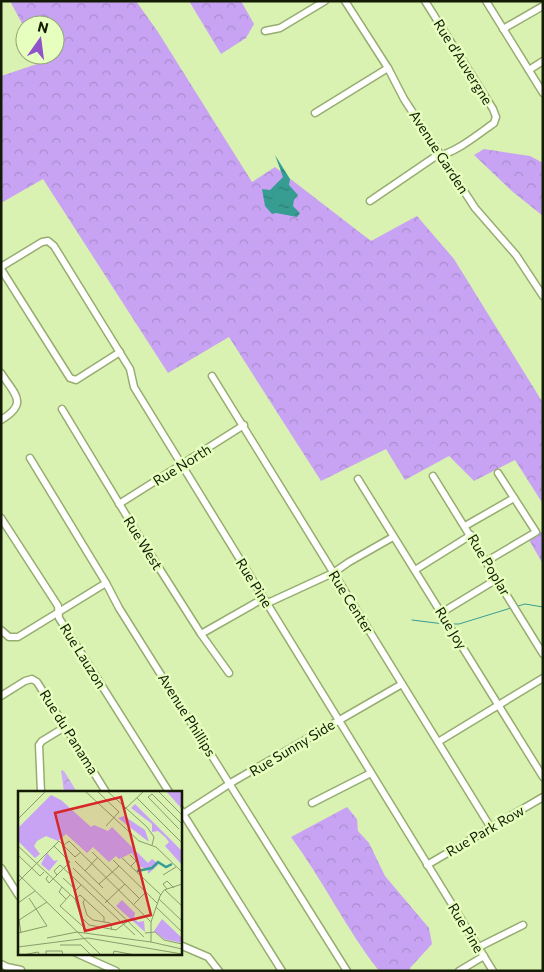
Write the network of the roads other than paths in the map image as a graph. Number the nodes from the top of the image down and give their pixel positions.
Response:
1 (325, 1) edge
2 (346, 1) edge
3 (426, 1) edge
4 (486, 1) edge
5 (543, 6) edge
6 (503, 29) junction
7 (265, 31) dead end
8 (543, 61) edge
9 (388, 68) junction
10 (529, 70) junction
11 (543, 93) edge
12 (315, 113) dead end
13 (442, 155) junction
14 (370, 201) dead end
15 (1, 268) edge
16 (543, 296) edge
17 (120, 352) junction
18 (1, 373) edge
19 (212, 376) dead end
20 (62, 409) dead end
21 (1, 420) edge
22 (244, 425) junction
23 (30, 458) dead end
24 (181, 466) junction
25 (498, 473) dead end
26 (433, 476) dead end
27 (358, 479) dead end
28 (514, 498) junction
29 (119, 504) junction
30 (1, 518) edge
31 (465, 526) junction
32 (471, 535) junction
33 (393, 537) junction
34 (487, 561) junction
35 (415, 570) junction
36 (333, 573) junction
37 (497, 579) junction
38 (106, 583) junction
39 (266, 602) junction
40 (59, 612) junction
41 (441, 613) junction
42 (1, 630) edge
43 (201, 634) junction
44 (543, 654) edge
45 (229, 674) dead end
46 (543, 678) edge
47 (402, 684) junction
48 (1, 696) edge
49 (498, 705) junction
50 (338, 720) junction
51 (65, 727) junction
52 (438, 742) junction
53 (371, 774) junction
54 (543, 777) edge
55 (230, 784) junction
56 (41, 791) edge
57 (105, 791) edge
58 (168, 791) edge
59 (543, 797) edge
60 (312, 803) dead end
61 (181, 811) edge
62 (491, 828) junction
63 (427, 864) junction
64 (1, 868) edge
65 (18, 894) edge
66 (523, 925) dead end
67 (181, 945) edge
68 (479, 948) junction
69 (78, 954) edge
70 (484, 956) junction
71 (1, 964) edge
72 (21, 970) edge
73 (116, 971) edge
74 (219, 971) edge
75 (282, 971) edge
76 (347, 971) edge
77 (459, 971) edge
78 (493, 971) edge

1 - 7 street
2 - 9 street, Avenue Garden
3 - 13 street, Rue d'Auvergne
4 - 6 street
5 - 6 street
6 - 10 street
8 - 10 street
9 - 12 street
9 - 13 street, Avenue Garden
10 - 11 street
13 - 14 street
13 - 16 street, Avenue Garden
15 - 17 street, Rue Pine
15 - 17 street
17 - 24 street, Rue Pine
18 - 21 street
19 - 22 street, Rue Center
20 - 29 street, Rue West
22 - 24 street, Rue North
22 - 36 street, Rue Center
23 - 38 street, Avenue Phillips
24 - 29 street, Rue North
24 - 39 street, Rue Pine
25 - 28 street
26 - 31 street, Rue Poplar
27 - 33 street, Rue Joy
28 - 31 street
28 - 34 street
29 - 43 street, Rue West
30 - 40 street, Rue Lauzon
31 - 32 street, Rue Poplar
32 - 34 street, Rue Poplar
32 - 35 street
33 - 35 street, Rue Joy
33 - 36 street
34 - 37 street, Rue Poplar
35 - 41 street, Rue Joy
36 - 39 street
36 - 47 street, Rue Center
37 - 41 street
37 - 44 street, Rue Poplar
38 - 40 street
38 - 55 street, Avenue Phillips
39 - 43 street
39 - 50 street, Rue Pine
40 - 42 street
40 - 58 street, Rue Lauzon
41 - 49 street, Rue Joy
43 - 45 street, Rue West
46 - 49 street
47 - 50 street, Rue Sunny Side
47 - 52 street, Rue Center
48 - 51 street, Rue du Panama
49 - 52 street
49 - 54 street, Rue Joy
50 - 53 street, Rue Pine
50 - 55 street, Rue Sunny Side
51 - 56 street
51 - 57 street, Rue du Panama
52 - 62 street, Rue Center
53 - 60 street
53 - 63 street, Rue Pine
55 - 61 street, Rue Sunny Side
55 - 76 street, Avenue Phillips
59 - 62 street, Rue Park Row
61 - 75 street
62 - 63 street, Rue Park Row
63 - 68 street, Rue Pine
64 - 65 street
66 - 68 street
67 - 74 street
68 - 70 street, Rue Pine
69 - 73 street
70 - 77 street
70 - 78 street, Rue Pine
71 - 72 street

